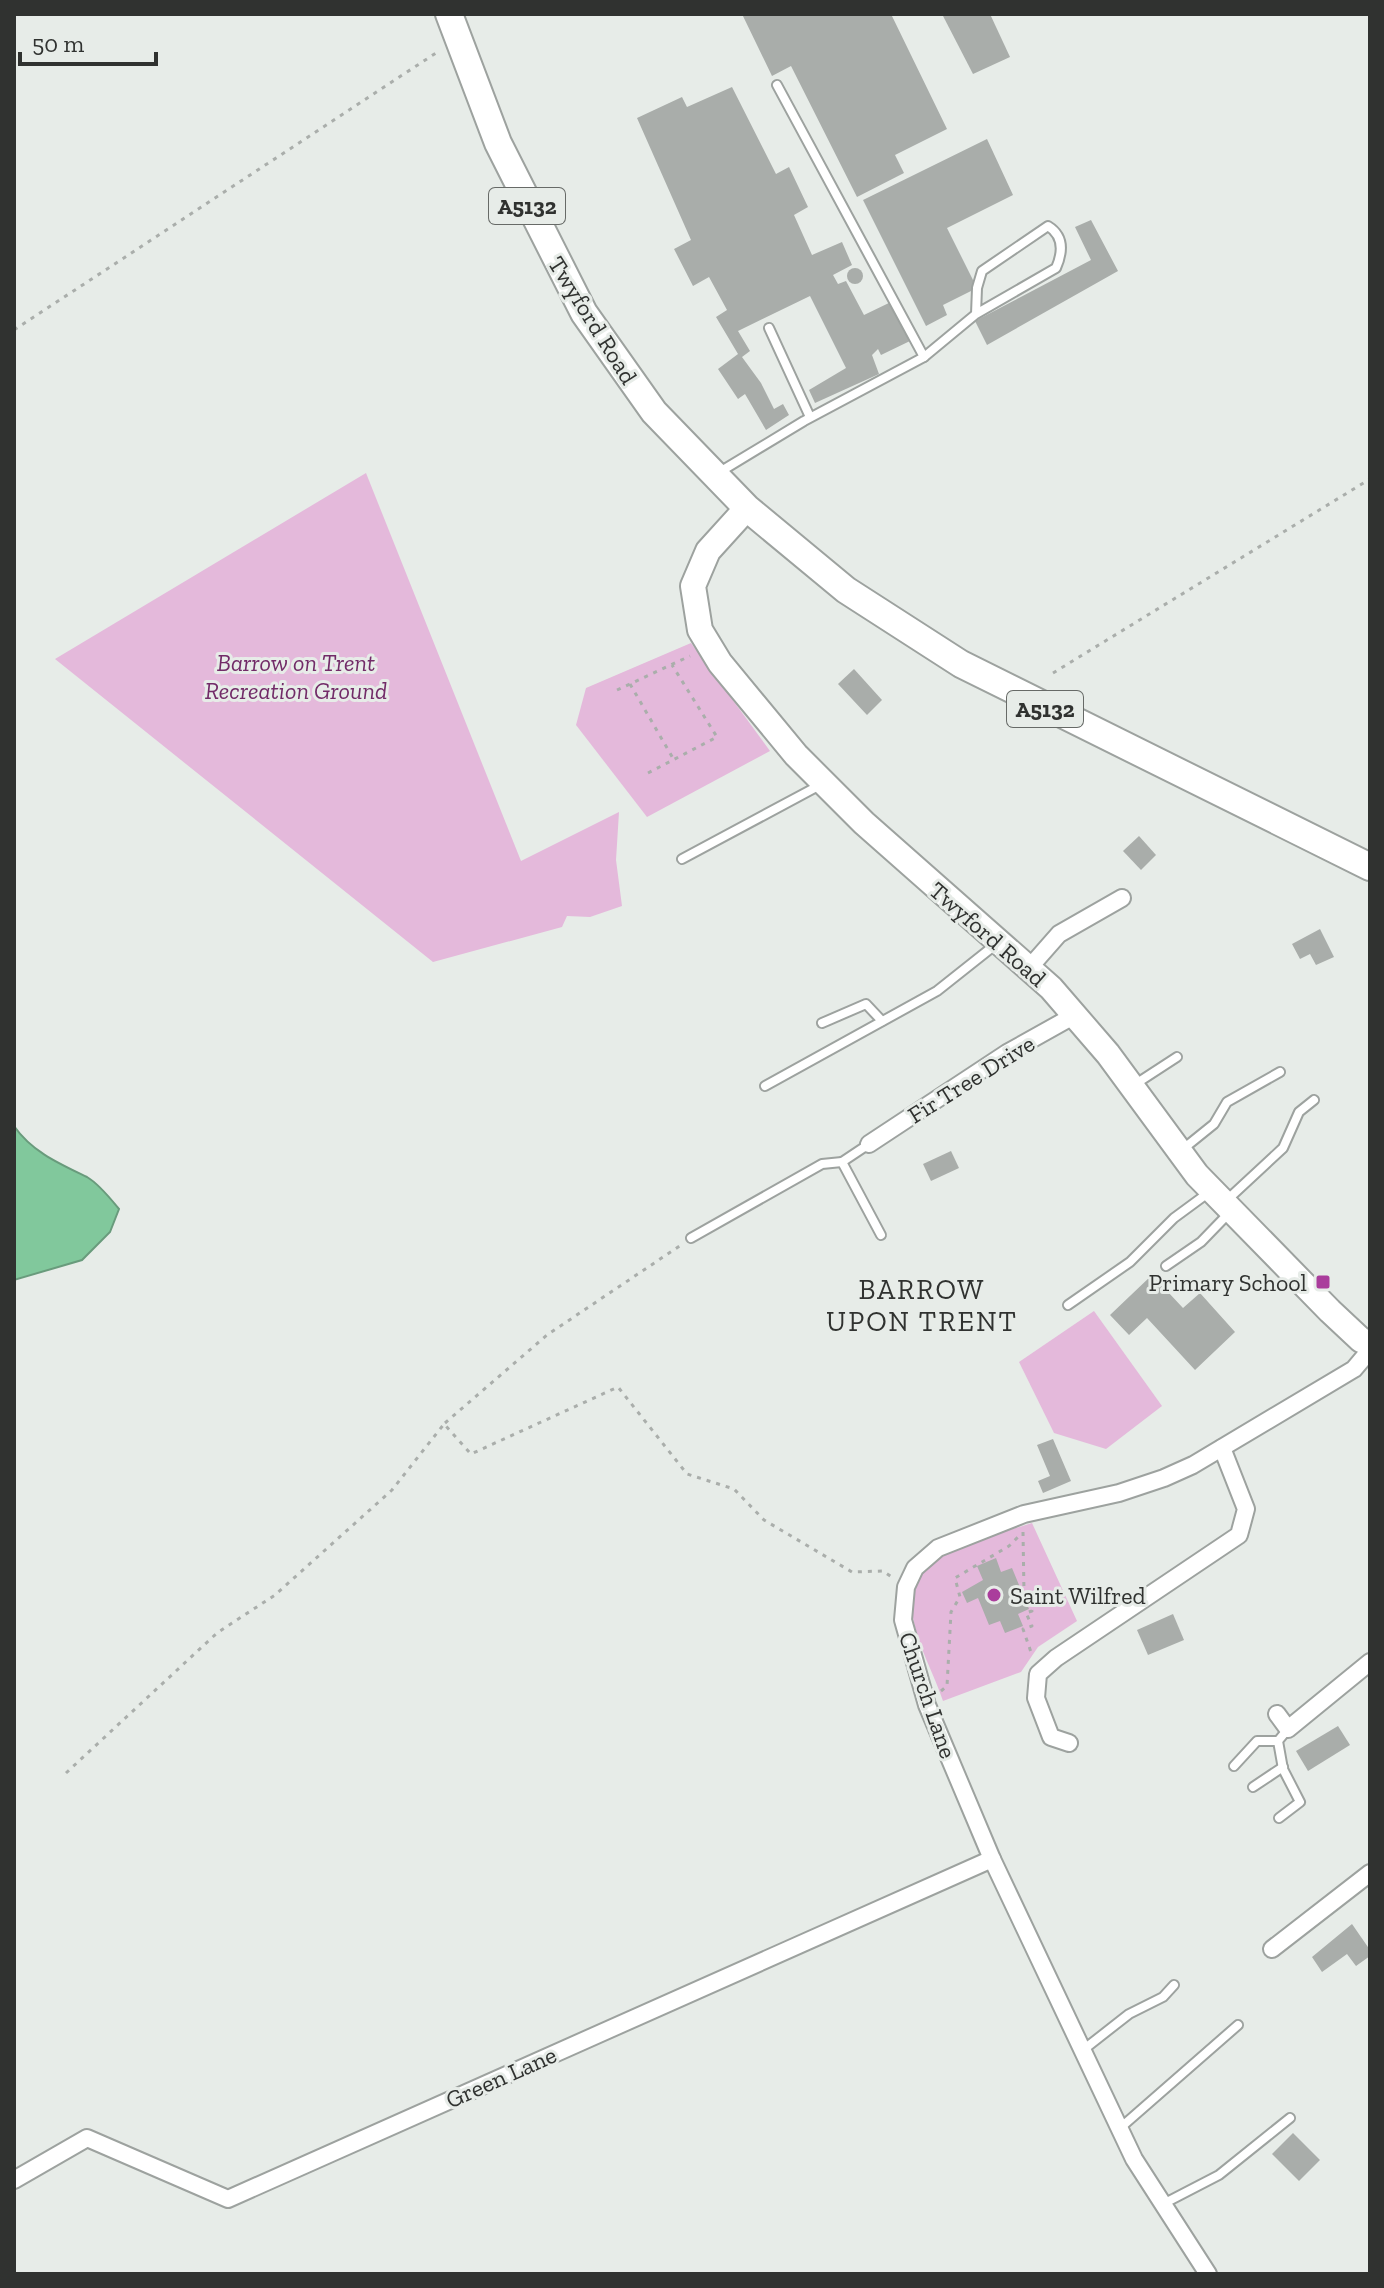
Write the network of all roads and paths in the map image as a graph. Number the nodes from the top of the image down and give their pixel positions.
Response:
1 (449, 14) edge
2 (456, 41) junction
3 (777, 85) dead end
4 (976, 314) junction
5 (769, 328) dead end
6 (14, 330) edge
7 (924, 357) junction
8 (810, 417) junction
9 (713, 476) junction
10 (1370, 479) edge
11 (747, 508) junction
12 (710, 647) junction
13 (672, 665) junction
14 (1053, 673) dead end
15 (630, 684) junction
16 (617, 690) dead end
17 (674, 760) junction
18 (648, 773) dead end
19 (824, 783) junction
20 (682, 859) dead end
21 (1370, 867) edge
22 (1122, 898) dead end
23 (1000, 942) junction
24 (1030, 967) junction
25 (1075, 1015) junction
26 (882, 1021) junction
27 (822, 1023) dead end
28 (1177, 1057) dead end
29 (1280, 1072) dead end
30 (765, 1086) dead end
31 (1130, 1087) junction
32 (1314, 1100) dead end
33 (869, 1144) joint
34 (1179, 1152) junction
35 (842, 1162) junction
36 (1223, 1201) junction
37 (881, 1235) dead end
38 (691, 1238) joint
39 (1166, 1266) dead end
40 (1068, 1305) dead end
41 (1369, 1354) edge
42 (444, 1424) junction
43 (1222, 1448) junction
44 (1024, 1514) junction
45 (1023, 1532) junction
46 (906, 1587) junction
47 (1370, 1662) edge
48 (1038, 1674) junction
49 (927, 1705) junction
50 (1277, 1714) dead end
51 (1283, 1735) junction
52 (1069, 1743) dead end
53 (1234, 1766) dead end
54 (1283, 1767) junction
55 (66, 1773) dead end
56 (1253, 1787) dead end
57 (1279, 1818) dead end
58 (992, 1859) junction
59 (1370, 1873) edge
60 (1272, 1949) dead end
61 (1174, 1985) dead end
62 (1238, 2025) dead end
63 (1082, 2050) junction
64 (1290, 2118) dead end
65 (1119, 2129) junction
66 (14, 2180) edge
67 (1163, 2204) junction
68 (1208, 2274) edge

1 - 2 main road, Twyford Road / A5132
2 - 6 path
2 - 9 main road, Twyford Road / A5132
3 - 7 lane
4 - 4 lane
4 - 7 lane
5 - 8 lane
7 - 8 lane
8 - 9 lane
9 - 11 main road, Twyford Road / A5132
10 - 14 path
11 - 12 street, Twyford Road
11 - 21 main road, Twyford Road / A5132
12 - 13 path
12 - 19 street, Twyford Road
13 - 15 path
13 - 17 path
15 - 16 path
15 - 17 path
17 - 18 path
19 - 20 lane
19 - 23 street, Twyford Road
22 - 24 street
23 - 24 street, Twyford Road
23 - 26 lane
24 - 25 street, Twyford Road
25 - 31 street, Twyford Road
25 - 33 street, Fir Tree Drive
26 - 27 lane
26 - 30 lane
28 - 31 lane
29 - 34 lane
31 - 34 street, Twyford Road
32 - 36 lane
33 - 35 lane
34 - 36 street, Twyford Road
35 - 37 lane
35 - 38 lane
36 - 39 lane
36 - 40 lane
36 - 41 street, Twyford Road
38 - 42 path
41 - 43 street
42 - 46 path
42 - 55 path
43 - 44 street
43 - 48 street
44 - 45 path
44 - 46 street
45 - 48 path
45 - 49 path
46 - 49 street, Church Lane
47 - 51 street
48 - 52 street
49 - 58 street, Church Lane
50 - 51 street
51 - 53 lane
51 - 54 lane
54 - 56 lane
54 - 57 lane
58 - 63 street, Church Lane
58 - 66 street, Green Lane
59 - 60 street
61 - 63 lane
62 - 65 lane
63 - 65 street, Church Lane
64 - 67 lane
65 - 67 street, Church Lane
67 - 68 street, Church Lane

